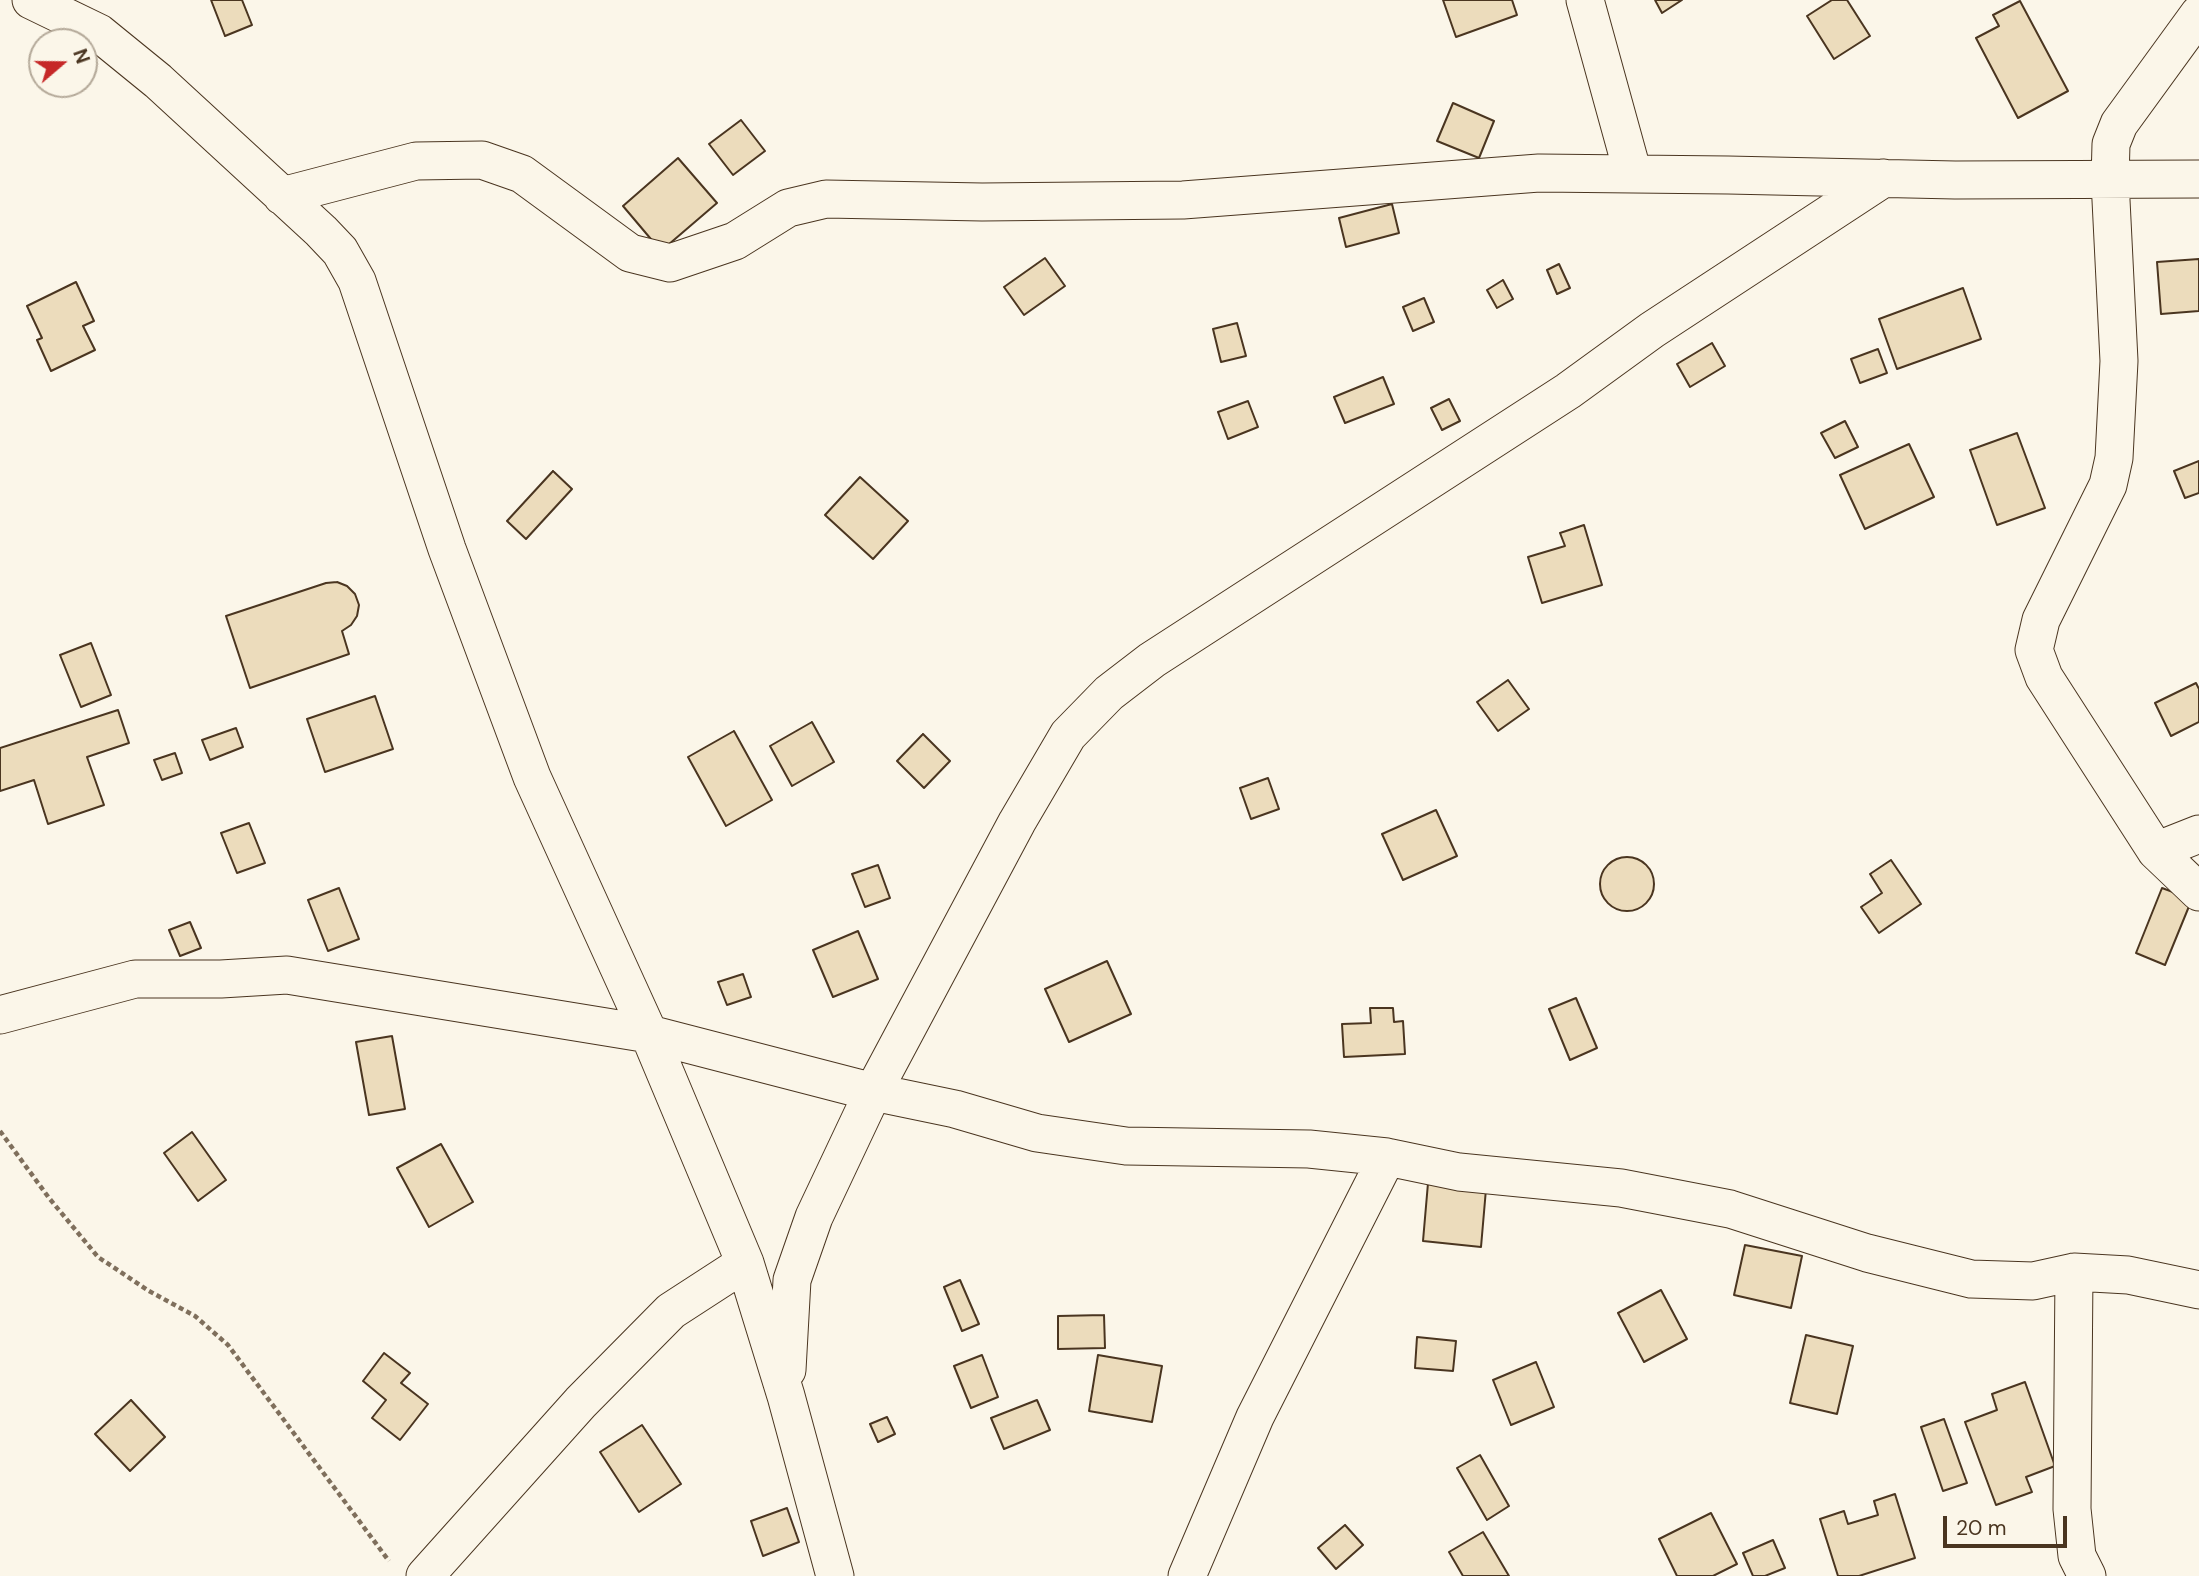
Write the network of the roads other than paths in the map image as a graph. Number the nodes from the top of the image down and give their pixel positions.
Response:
1 (31, 0) edge
2 (1585, 0) edge
3 (2199, 14) edge
4 (1633, 174) junction
5 (1884, 178) junction
6 (2199, 179) edge
7 (2110, 180) junction
8 (282, 196) junction
9 (2199, 834) edge
10 (2156, 851) junction
11 (2199, 892) edge
12 (0, 1015) edge
13 (649, 1034) junction
14 (873, 1092) junction
15 (1387, 1157) junction
16 (745, 1263) junction
17 (2074, 1272) junction
18 (2199, 1290) edge
19 (786, 1396) junction
20 (408, 1570) edge
21 (835, 1576) edge
22 (1186, 1576) edge
23 (2087, 1576) edge

1 - 8 street
2 - 4 street
3 - 7 street
4 - 5 street
4 - 8 street
5 - 7 street
5 - 14 street
6 - 7 street
7 - 10 street
8 - 13 street
9 - 10 street
10 - 11 street
12 - 13 street
13 - 14 street
13 - 16 street
14 - 15 street
14 - 19 street
15 - 17 street
15 - 22 street
16 - 19 street
16 - 20 street
17 - 18 street
17 - 23 street
19 - 21 street

